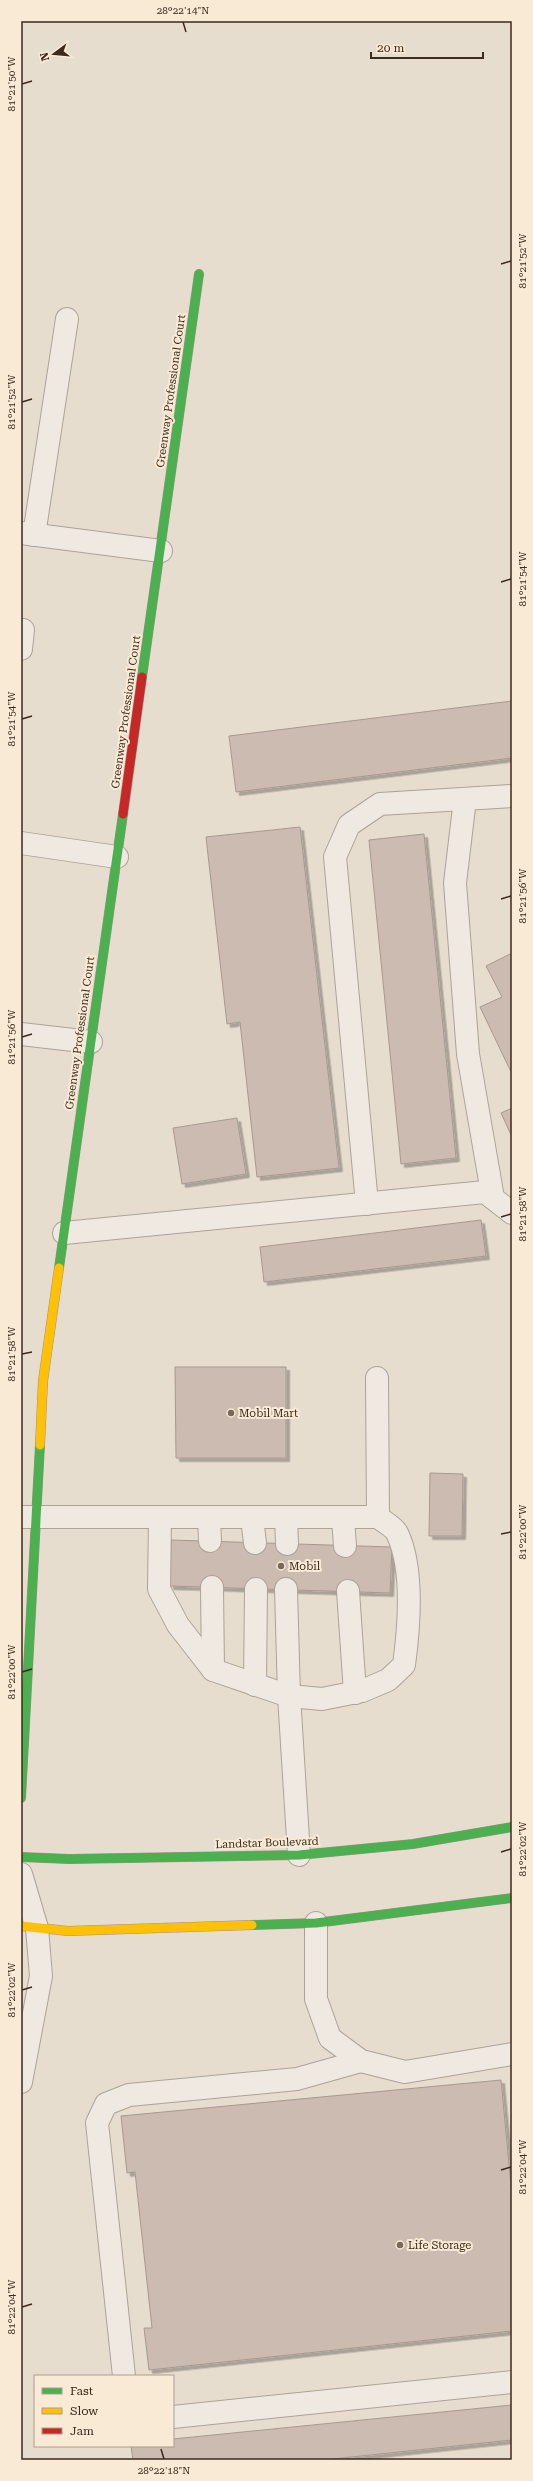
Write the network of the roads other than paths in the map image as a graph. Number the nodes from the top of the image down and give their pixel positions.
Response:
1 (199, 274) dead end
2 (67, 319) dead end
3 (27, 534) edge
4 (161, 551) junction
5 (512, 796) edge
6 (465, 799) junction
7 (21, 843) edge
8 (117, 857) junction
9 (21, 1034) edge
10 (91, 1042) junction
11 (493, 1198) junction
12 (367, 1204) junction
13 (512, 1213) edge
14 (64, 1233) junction
15 (377, 1378) dead end
16 (28, 1517) edge
17 (160, 1517) junction
18 (209, 1517) junction
19 (286, 1517) junction
20 (378, 1517) junction
21 (252, 1518) junction
22 (343, 1518) junction
23 (210, 1541) dead end
24 (255, 1543) dead end
25 (287, 1544) dead end
26 (346, 1546) dead end
27 (212, 1587) dead end
28 (256, 1588) dead end
29 (286, 1589) dead end
30 (348, 1591) dead end
31 (213, 1670) junction
32 (255, 1685) junction
33 (355, 1693) junction
34 (289, 1696) junction
35 (21, 1798) edge
36 (512, 1827) edge
37 (299, 1855) junction
38 (21, 1857) edge
39 (21, 1874) edge
40 (512, 1898) edge
41 (316, 1923) junction
42 (29, 1927) edge
43 (512, 2054) edge
44 (362, 2061) junction
45 (21, 2082) edge
46 (124, 2375) edge
47 (512, 2382) edge
48 (174, 2417) edge

1 - 4 street, Greenway Professional Court
2 - 3 street
3 - 4 street
4 - 8 street, Greenway Professional Court
5 - 6 street
6 - 11 street
6 - 12 street
7 - 8 street
8 - 10 street, Greenway Professional Court
9 - 10 street
10 - 14 street, Greenway Professional Court
11 - 12 street
11 - 13 street
12 - 14 street
14 - 16 street, Greenway Professional Court
15 - 20 street
16 - 17 street
16 - 35 street, Greenway Professional Court
17 - 18 street
17 - 31 street
18 - 21 street
18 - 23 street
19 - 21 street
19 - 22 street
19 - 25 street
20 - 22 street
20 - 33 street
21 - 24 street
22 - 26 street
27 - 31 street
28 - 32 street
29 - 34 street
30 - 33 street
31 - 32 street
32 - 34 street
33 - 34 street
34 - 37 street
36 - 37 street, Landstar Boulevard
37 - 38 street, Landstar Boulevard
39 - 42 street
40 - 41 street
41 - 42 street
41 - 44 street
42 - 45 street
43 - 44 street
44 - 46 street
47 - 48 street

